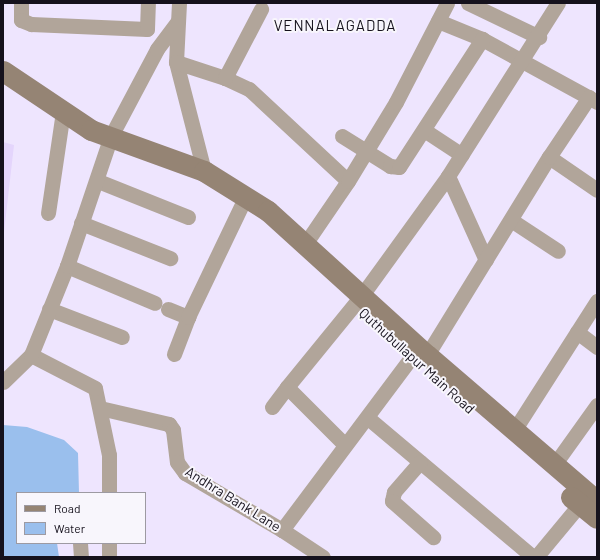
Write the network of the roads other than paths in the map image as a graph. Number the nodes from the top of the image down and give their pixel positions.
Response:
1 (21, 3) edge
2 (148, 3) edge
3 (179, 3) edge
4 (447, 3) edge
5 (468, 3) edge
6 (558, 3) edge
7 (261, 9) dead end
8 (438, 21) junction
9 (177, 22) junction
10 (539, 37) junction
11 (482, 40) junction
12 (3, 58) edge
13 (524, 61) junction
14 (176, 62) junction
15 (3, 71) edge
16 (225, 78) junction
17 (593, 99) edge
18 (62, 111) junction
19 (424, 130) junction
20 (111, 136) junction
21 (342, 136) dead end
22 (366, 150) junction
23 (462, 155) junction
24 (549, 157) junction
25 (204, 171) junction
26 (448, 176) junction
27 (98, 181) junction
28 (348, 181) junction
29 (597, 190) edge
30 (245, 198) junction
31 (48, 213) dead end
32 (188, 218) dead end
33 (511, 220) junction
34 (81, 223) junction
35 (305, 244) junction
36 (558, 251) dead end
37 (170, 258) dead end
38 (486, 260) junction
39 (67, 266) junction
40 (358, 300) junction
41 (597, 301) edge
42 (49, 309) junction
43 (188, 317) junction
44 (577, 332) junction
45 (122, 337) dead end
46 (597, 347) edge
47 (174, 354) dead end
48 (31, 355) junction
49 (420, 355) junction
50 (3, 382) edge
51 (287, 387) junction
52 (597, 405) edge
53 (272, 406) dead end
54 (100, 408) junction
55 (368, 418) junction
56 (515, 429) junction
57 (344, 444) junction
58 (420, 462) junction
59 (554, 465) junction
60 (109, 492) edge
61 (588, 502) edge
62 (597, 518) edge
63 (282, 530) junction
64 (433, 538) dead end
65 (80, 544) edge
66 (109, 544) edge
67 (81, 557) edge
68 (109, 557) edge
69 (323, 557) edge
70 (534, 557) edge

1 - 2 street
3 - 9 street
4 - 8 street
5 - 10 street
6 - 10 street
7 - 16 street
8 - 11 street
8 - 22 street
9 - 14 street
9 - 20 street
10 - 13 street
11 - 13 street
11 - 19 street
12 - 20 main road
13 - 17 street
13 - 23 street
14 - 16 street
14 - 25 street
15 - 18 main road, Quthubullapur Main Road
16 - 28 street
17 - 24 street
18 - 20 main road, Quthubullapur Main Road
18 - 31 street
19 - 22 street
19 - 23 street
20 - 25 main road, Quthubullapur Main Road
20 - 27 street
21 - 22 street
22 - 28 street
23 - 26 street
24 - 29 street
24 - 33 street
25 - 30 main road, Quthubullapur Main Road
26 - 38 street
26 - 40 street
27 - 32 street
27 - 34 street
28 - 35 street
30 - 35 main road, Quthubullapur Main Road
30 - 40 main road, Quthubullapur Main Road
30 - 43 street
33 - 36 street
33 - 38 street
34 - 37 street
34 - 39 street
35 - 40 main road, Quthubullapur Main Road
38 - 49 street
39 - 42 street
39 - 43 street
40 - 49 main road, Quthubullapur Main Road
40 - 51 street
41 - 44 street
42 - 45 street
42 - 48 street
43 - 47 street
44 - 46 street
44 - 56 street
48 - 50 street
48 - 54 street
49 - 55 street
49 - 56 main road, Quthubullapur Main Road
49 - 61 main road, Quthubullapur Main Road
51 - 53 street
51 - 57 street
52 - 59 street
54 - 60 street
54 - 63 street, Andhra Bank Lane
55 - 57 street
55 - 58 street
56 - 59 main road, Quthubullapur Main Road
57 - 63 street
58 - 64 street
58 - 70 street
59 - 61 main road, Quthubullapur Main Road
61 - 62 main road, Quthubullapur Main Road
61 - 70 street
63 - 69 street, Andhra Bank Lane
65 - 67 street
66 - 68 street

